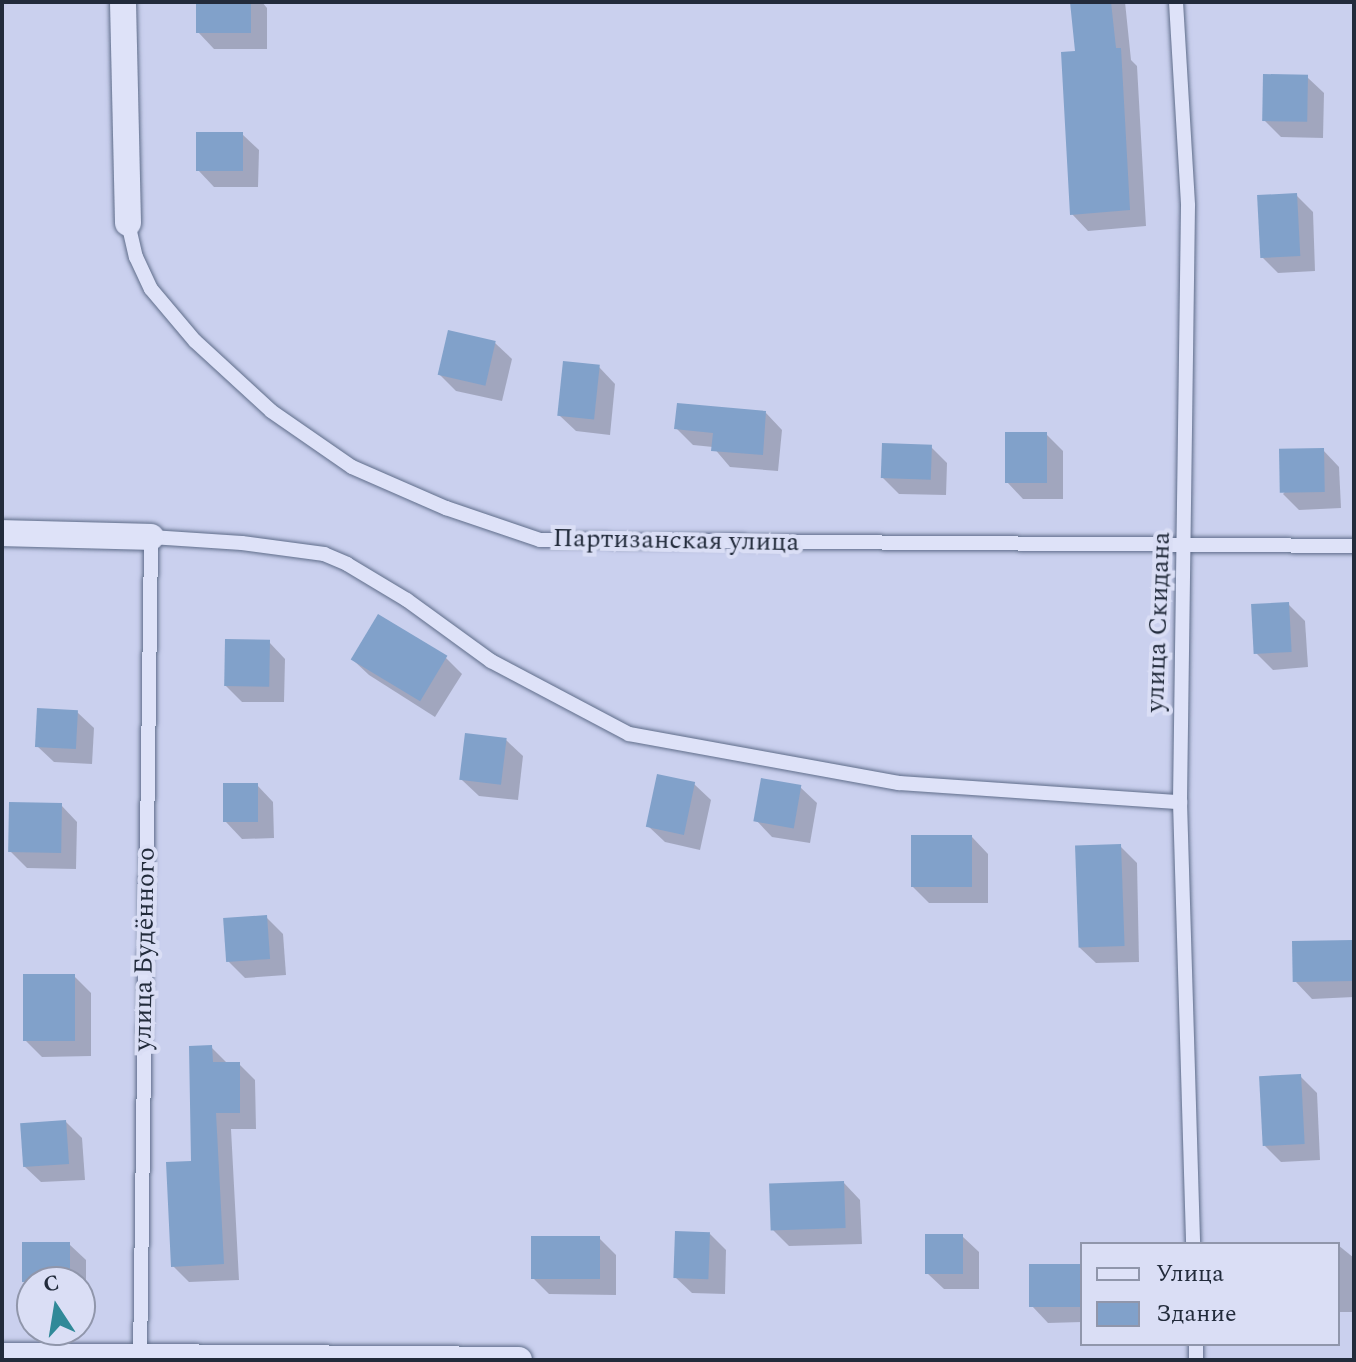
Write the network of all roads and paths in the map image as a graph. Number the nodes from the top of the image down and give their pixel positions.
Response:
1 (123, 2) edge
2 (1176, 2) edge
3 (128, 223) joint
4 (2, 533) edge
5 (151, 537) junction
6 (1354, 546) edge
7 (1186, 547) junction
8 (1180, 802) junction
9 (1193, 1242) edge
10 (2, 1356) edge
11 (140, 1357) edge
12 (519, 1360) edge

1 - 3 street
2 - 7 lane, улица Скидана
3 - 7 lane, Партизанская улица
4 - 5 street
5 - 8 lane
5 - 11 lane, улица Будённого
6 - 7 lane, Партизанская улица
7 - 8 lane, улица Скидана
8 - 9 lane, улица Скидана
10 - 11 street
11 - 12 street

